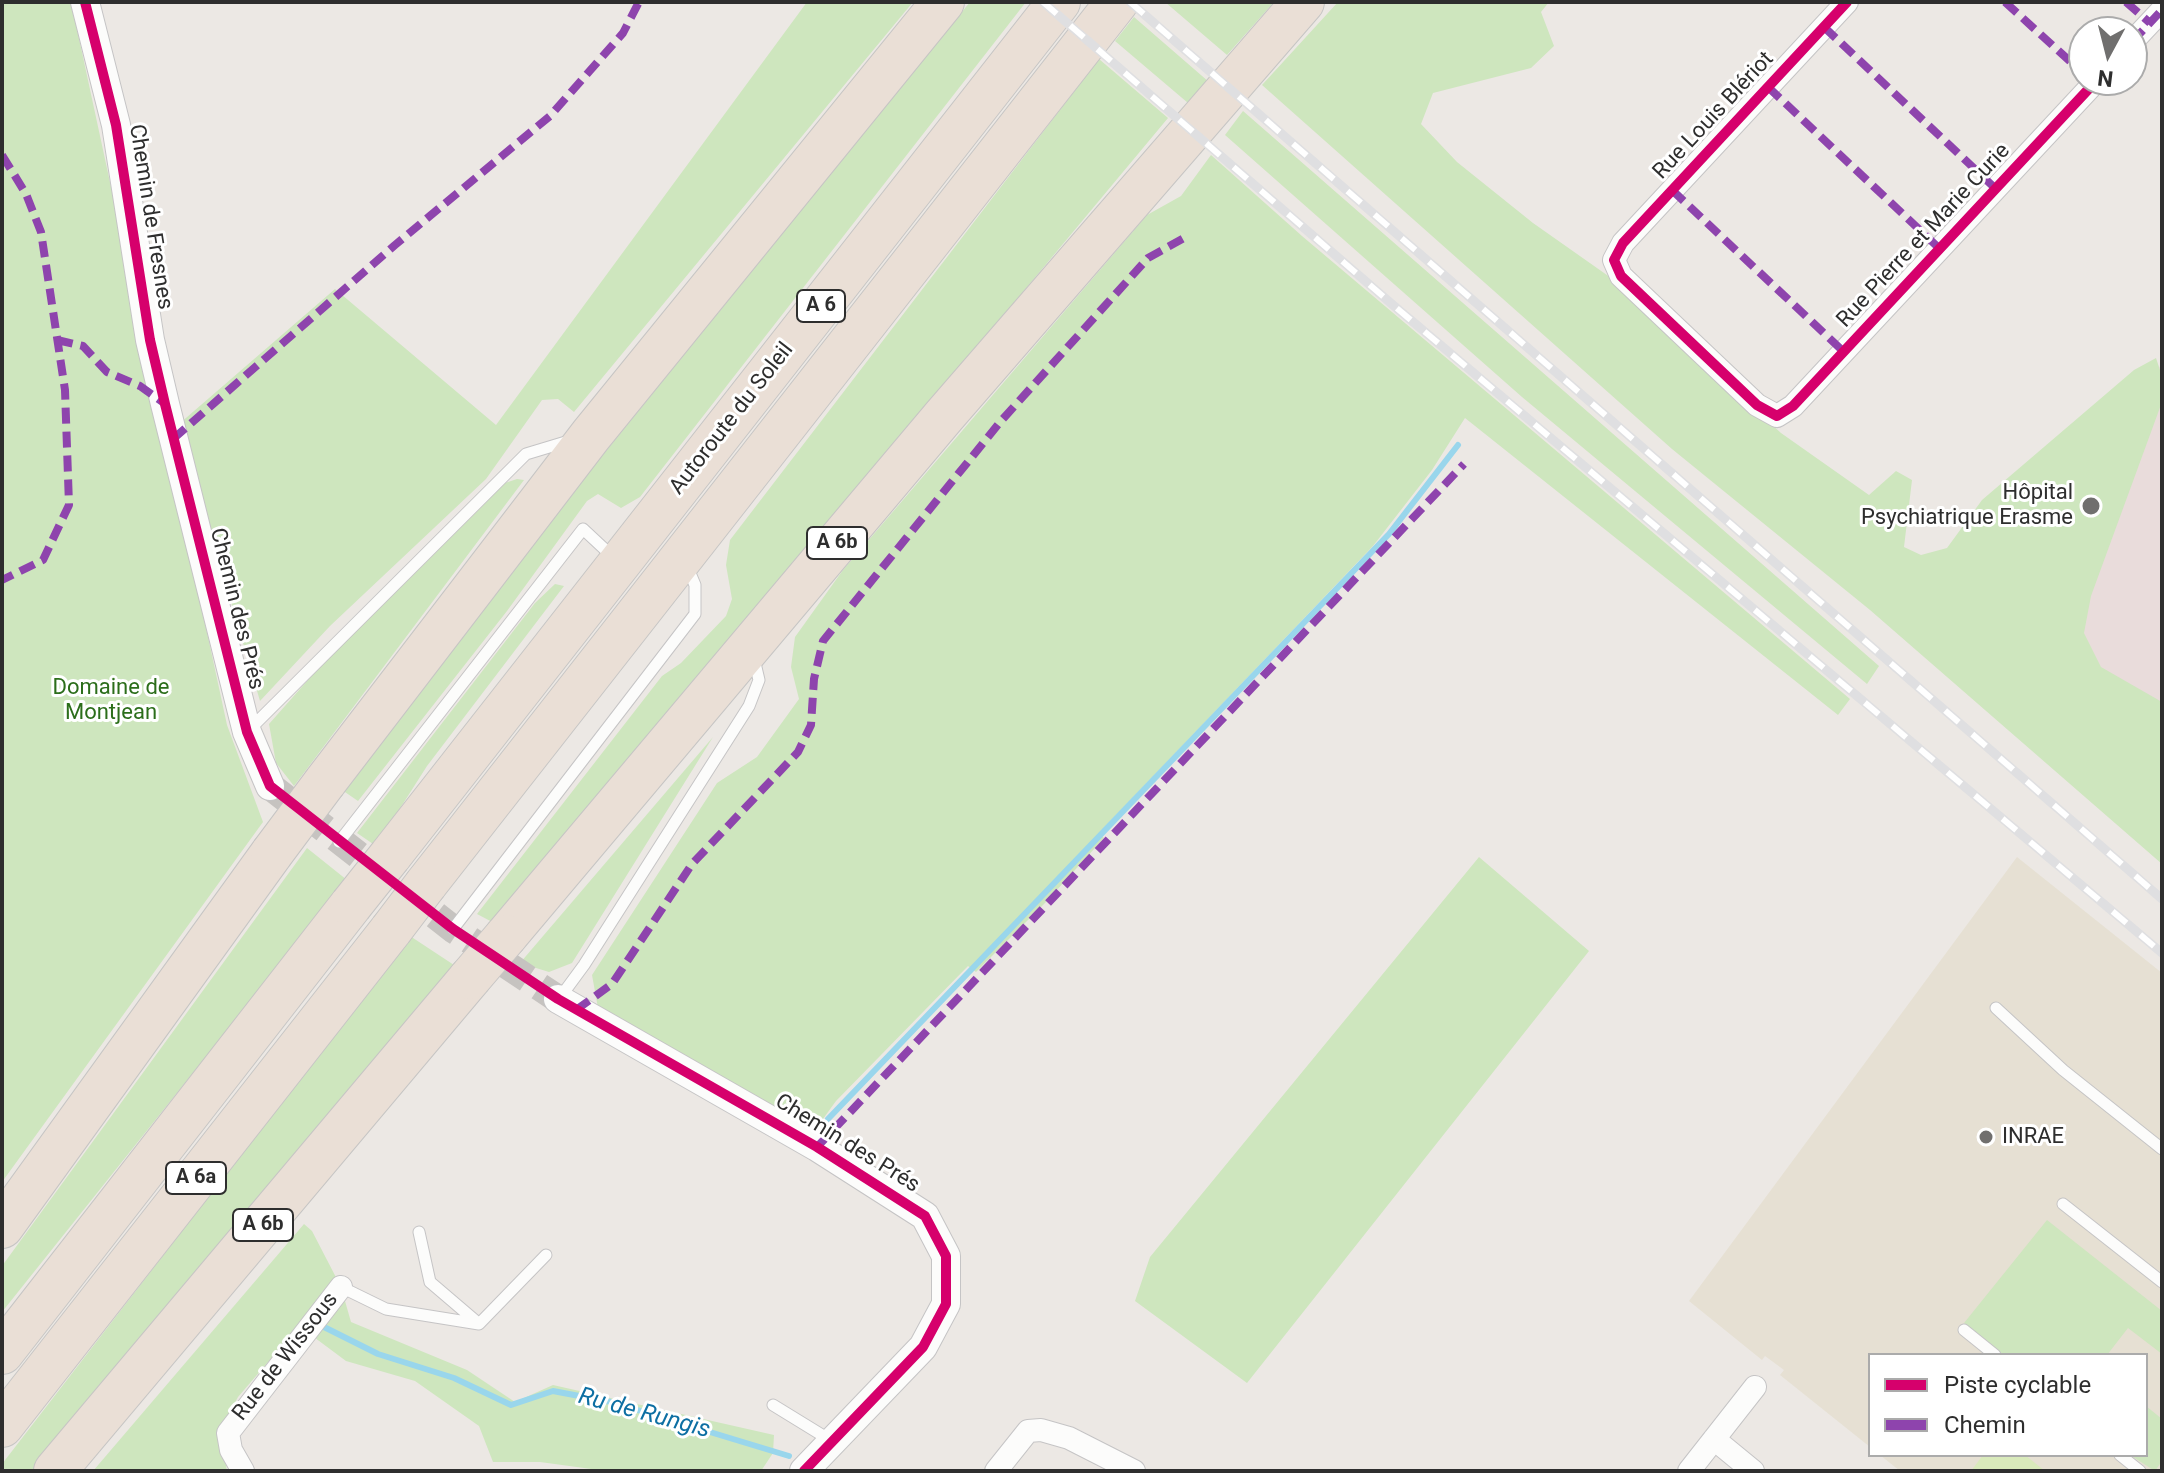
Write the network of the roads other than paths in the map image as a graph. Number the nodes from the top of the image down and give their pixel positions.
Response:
1 (85, 2) edge
2 (943, 2) edge
3 (1059, 2) edge
4 (1117, 2) edge
5 (1303, 2) edge
6 (1847, 2) edge
7 (2162, 10) edge
8 (2148, 25) edge
9 (2082, 96) edge
10 (1777, 416) joint
11 (591, 435) junction
12 (173, 439) joint
13 (751, 468) joint
14 (683, 555) junction
15 (619, 563) junction
16 (583, 610) joint
17 (751, 645) junction
18 (247, 732) junction
19 (270, 786) tunnel mouth
20 (339, 842) dead end
21 (453, 929) dead end
22 (558, 999) joint
23 (1996, 1008) dead end
24 (2162, 1149) edge
25 (2063, 1204) dead end
26 (2, 1227) edge
27 (419, 1232) dead end
28 (546, 1255) dead end
29 (2162, 1282) edge
30 (341, 1287) joint
31 (479, 1324) junction
32 (1964, 1330) dead end
33 (2, 1353) edge
34 (1993, 1353) edge
35 (1755, 1387) dead end
36 (773, 1405) dead end
37 (2, 1426) edge
38 (1714, 1439) junction
39 (832, 1441) junction
40 (2122, 1457) edge
41 (55, 1471) edge
42 (243, 1471) edge
43 (804, 1471) edge
44 (996, 1471) edge
45 (1134, 1471) edge
46 (1689, 1471) edge
47 (1753, 1471) edge
48 (2140, 1471) edge

1 - 12 street, Chemin de Fresnes
2 - 11 highway
3 - 15 highway, Autoroute du Soleil / A 6
4 - 13 highway, Autoroute du Soleil / A 6
5 - 17 highway, A 6b
6 - 10 street, Rue Louis Blériot
7 - 8 street
9 - 10 street, Rue Pierre et Marie Curie
11 - 18 lane
11 - 26 highway, bridge
12 - 18 street, Chemin des Prés
13 - 14 highway, A 6a
14 - 21 lane
14 - 37 highway, A 6a, bridge
15 - 16 highway, Autoroute du Soleil / A 6
15 - 20 lane
16 - 33 highway, A 6a, bridge
17 - 22 lane
17 - 41 highway, A 6b, bridge
18 - 19 street, Chemin des Prés
22 - 39 street, Chemin des Prés
23 - 24 lane
25 - 29 lane
27 - 31 lane
28 - 31 lane
30 - 31 lane
30 - 42 street, Rue de Wissous
32 - 34 lane
35 - 38 street
36 - 39 lane
38 - 46 street
38 - 47 street
39 - 43 street, Chemin des Prés
40 - 48 lane
44 - 45 street

